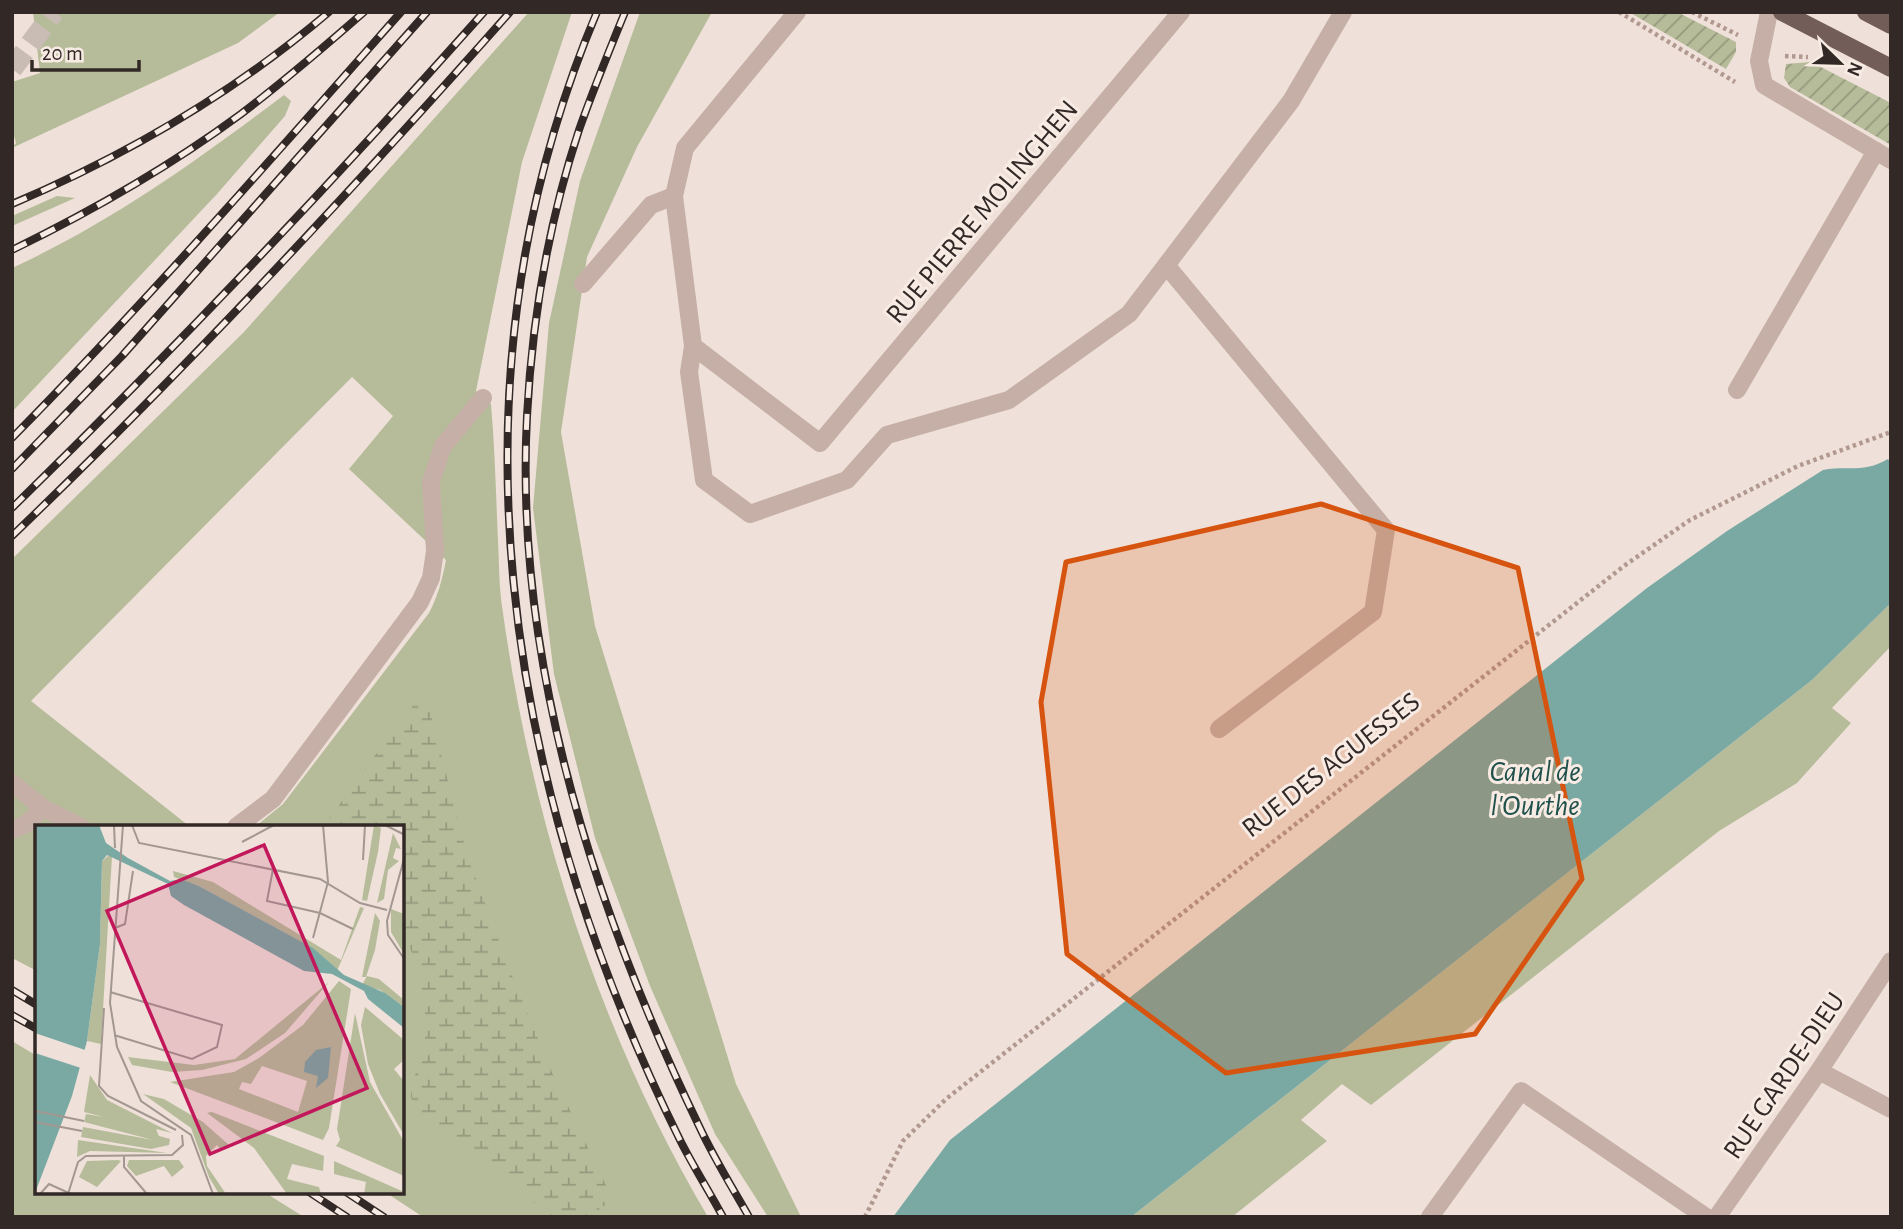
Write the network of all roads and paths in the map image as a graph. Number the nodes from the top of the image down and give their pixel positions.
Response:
1 (797, 12) edge
2 (1181, 12) edge
3 (1343, 12) edge
4 (1692, 12) edge
5 (1769, 12) edge
6 (1782, 12) edge
7 (1866, 12) edge
8 (1891, 25) edge
9 (1762, 47) junction
10 (1820, 57) dead end
11 (1891, 68) edge
12 (1883, 156) edge
13 (674, 196) junction
14 (1166, 265) junction
15 (583, 284) dead end
16 (693, 346) junction
17 (1737, 390) dead end
18 (483, 398) dead end
19 (1891, 432) edge
20 (1219, 729) dead end
21 (12, 783) edge
22 (43, 808) junction
23 (77, 825) edge
24 (239, 825) edge
25 (12, 830) edge
26 (1891, 961) edge
27 (1819, 1070) junction
28 (1891, 1109) edge
29 (865, 1217) edge
30 (1430, 1217) edge
31 (1706, 1217) edge
32 (1717, 1217) edge

1 - 13 street
2 - 16 street, RUE PIERRE MOLINGHEN
3 - 14 street
4 - 9 path
5 - 9 street
6 - 11 main road
7 - 8 main road
9 - 10 path
9 - 12 street
12 - 17 street
13 - 15 street
13 - 16 street
14 - 16 street
14 - 20 street
18 - 24 street
19 - 29 path, RUE DES AGUESSES
21 - 22 street
22 - 23 street
22 - 25 street
26 - 27 street, RUE GARDE-DIEU
27 - 28 street
27 - 32 street, RUE GARDE-DIEU
30 - 31 street

